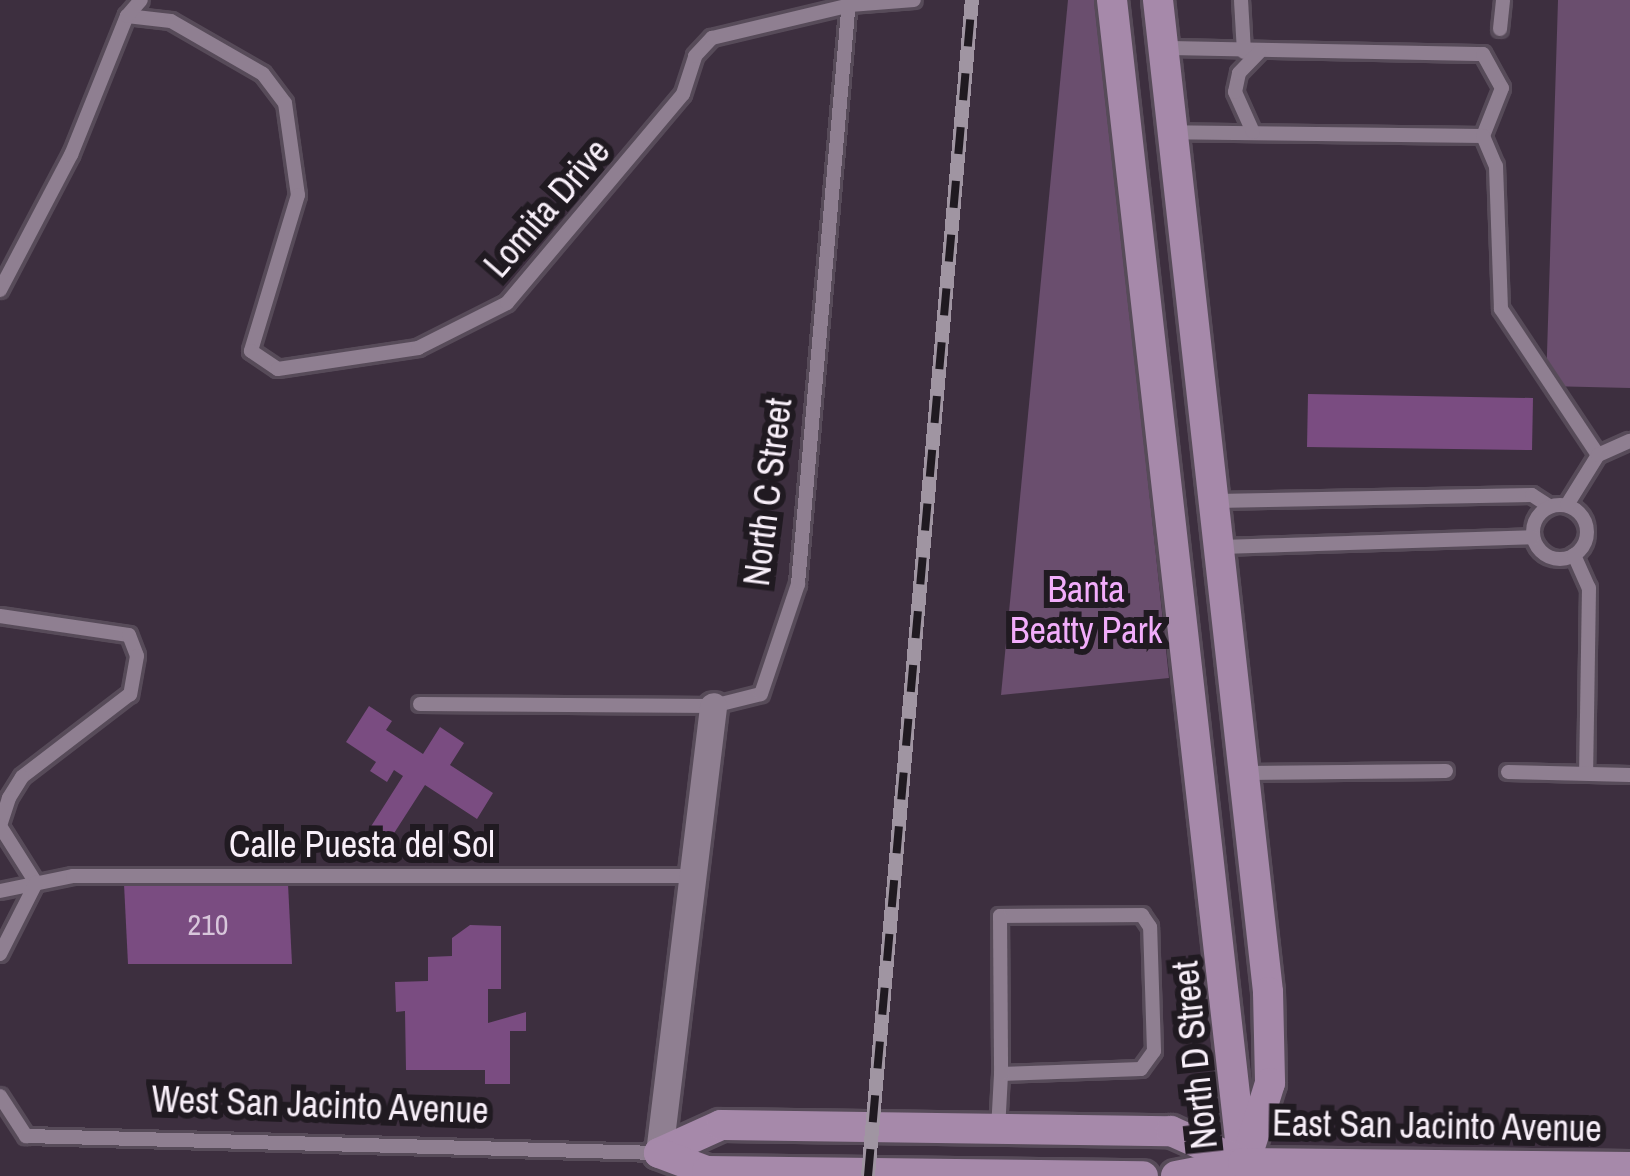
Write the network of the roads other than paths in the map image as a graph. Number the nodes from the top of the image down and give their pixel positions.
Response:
1 (141, 0) edge
2 (914, 0) edge
3 (1112, 0) edge
4 (1158, 0) edge
5 (1241, 0) edge
6 (1503, 0) edge
7 (850, 3) edge
8 (127, 16) junction
9 (1500, 29) dead end
10 (1165, 48) junction
11 (1251, 52) junction
12 (1172, 131) junction
13 (1253, 132) junction
14 (1483, 136) junction
15 (0, 290) edge
16 (1630, 441) edge
17 (1598, 455) junction
18 (1216, 502) junction
19 (1568, 505) junction
20 (1550, 506) junction
21 (1169, 528) junction
22 (1532, 537) junction
23 (1220, 547) junction
24 (1574, 555) junction
25 (0, 616) edge
26 (420, 704) dead end
27 (713, 706) junction
28 (1446, 771) dead end
29 (1508, 772) dead end
30 (1245, 773) junction
31 (1586, 773) junction
32 (1630, 775) edge
33 (689, 876) junction
34 (36, 883) junction
35 (0, 891) edge
36 (0, 954) edge
37 (1000, 1075) junction
38 (0, 1096) edge
39 (998, 1130) junction
40 (658, 1165) edge
41 (1242, 1169) edge
42 (1342, 1170) edge
43 (1614, 1170) edge
44 (1143, 1176) edge
45 (1175, 1176) edge

1 - 8 lane
2 - 7 lane
3 - 21 main road, North D Street
4 - 10 main road, North D Street
5 - 11 lane
6 - 9 lane
7 - 8 lane, Lomita Drive
7 - 27 lane, North C Street
8 - 15 lane
10 - 11 lane
10 - 12 main road, North D Street
11 - 13 lane
11 - 14 lane
12 - 13 lane
12 - 18 main road, North D Street
13 - 14 lane
14 - 17 lane
16 - 17 lane
17 - 19 lane
18 - 20 lane
18 - 21 main road
18 - 23 main road, North D Street
19 - 20 lane
19 - 24 lane
20 - 22 lane
21 - 23 main road
21 - 41 main road, North D Street
22 - 23 lane
22 - 24 lane
23 - 30 main road, North D Street
24 - 31 lane
25 - 34 lane
26 - 27 lane
27 - 33 street
28 - 30 lane
29 - 31 lane
30 - 41 main road, North D Street
31 - 32 lane
33 - 34 lane, Calle Puesta del Sol
33 - 40 street
34 - 35 lane, Calle Puesta del Sol
34 - 36 lane
37 - 37 lane
37 - 39 lane
38 - 40 lane, West San Jacinto Avenue
39 - 40 main road, West San Jacinto Avenue
39 - 41 main road, West San Jacinto Avenue
40 - 44 main road, West San Jacinto Avenue
41 - 42 main road, East San Jacinto Avenue
41 - 45 main road
42 - 43 main road, East San Jacinto Avenue

